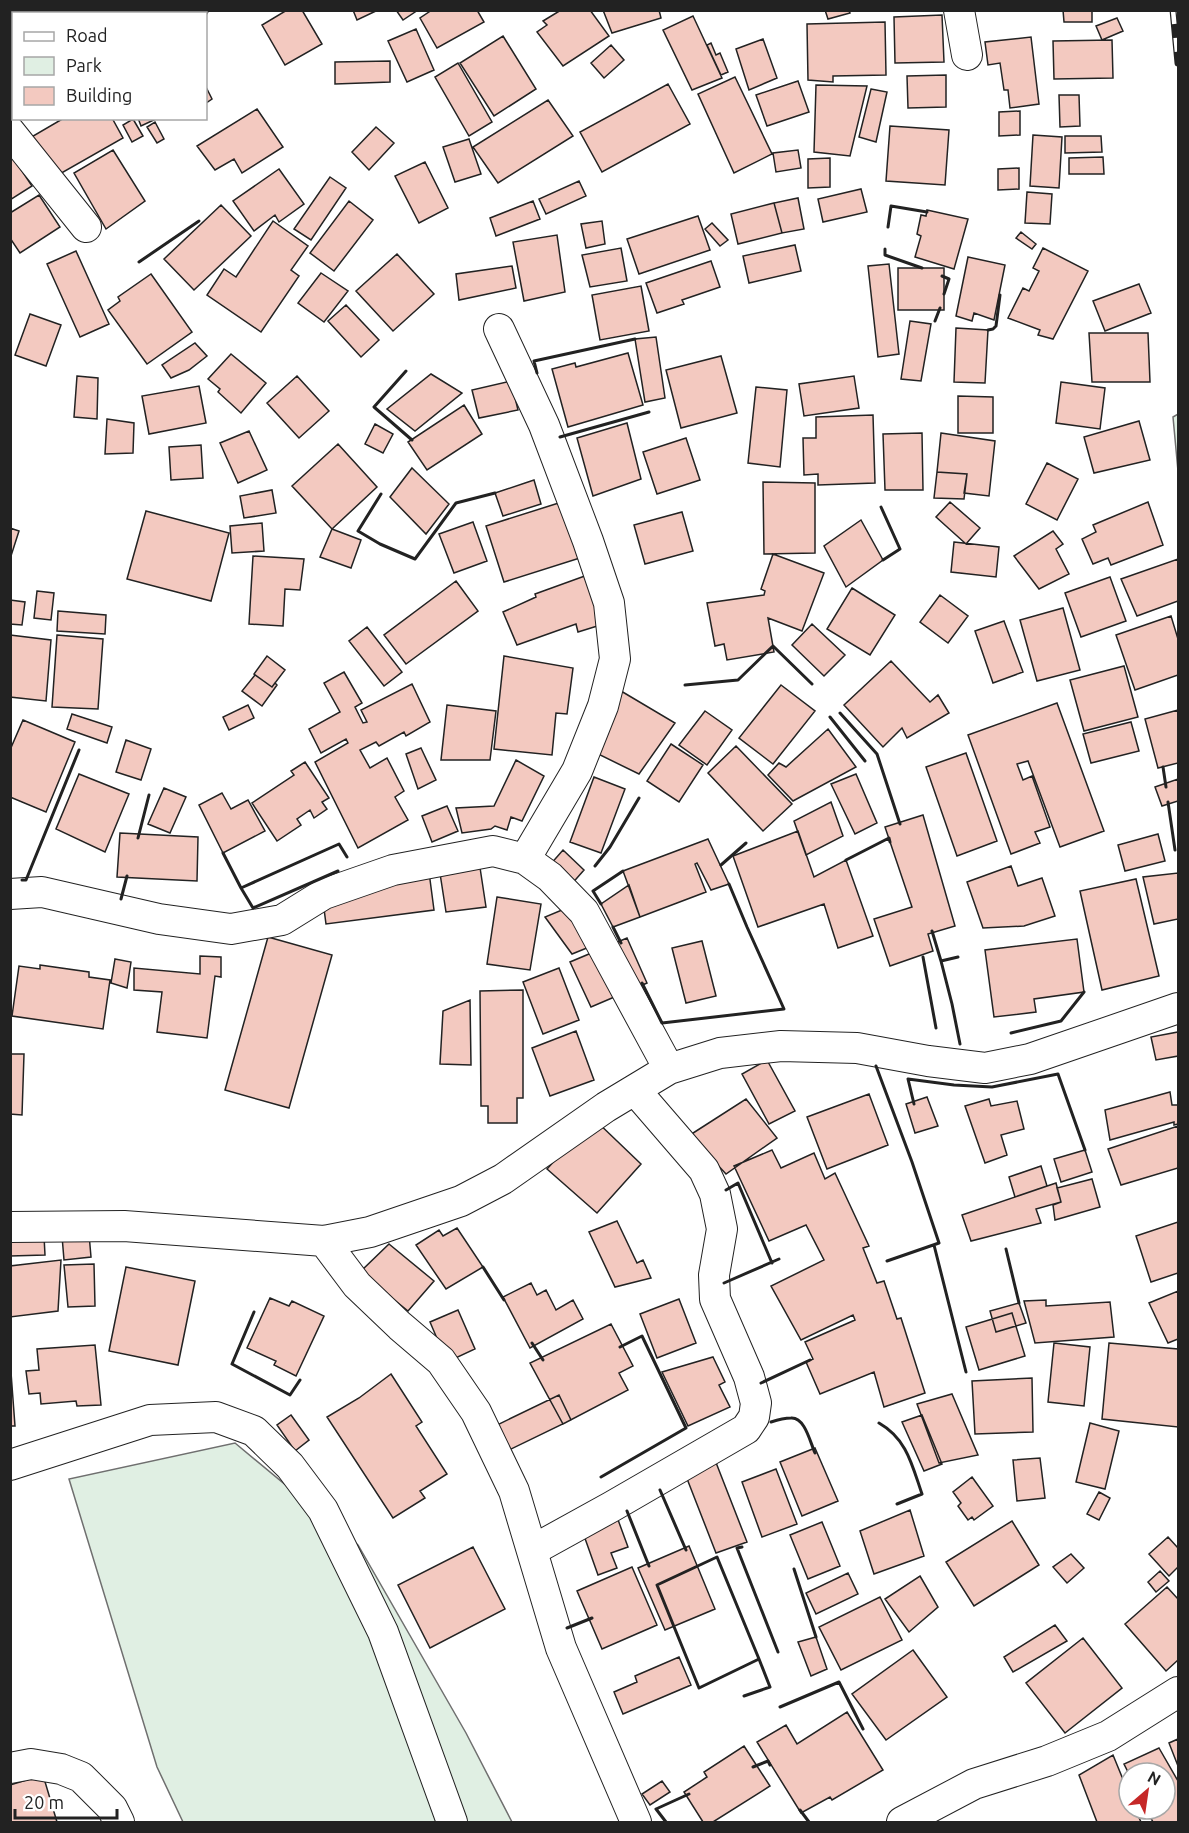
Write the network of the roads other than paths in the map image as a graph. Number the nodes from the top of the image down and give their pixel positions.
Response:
1 (959, 10) edge
2 (967, 55) dead end
3 (10, 132) edge
4 (86, 227) dead end
5 (499, 329) dead end
6 (525, 859) junction
7 (10, 894) edge
8 (1179, 1008) edge
9 (669, 1069) junction
10 (635, 1090) junction
11 (10, 1227) edge
12 (324, 1241) junction
13 (10, 1465) edge
14 (533, 1550) junction
15 (1179, 1692) edge
16 (10, 1768) edge
17 (119, 1822) edge
18 (452, 1822) edge
19 (636, 1822) edge
20 (902, 1822) edge

1 - 2 street
3 - 4 street
5 - 6 street
6 - 7 street
6 - 9 street
8 - 9 street
9 - 10 street
10 - 12 street
10 - 14 street
11 - 12 street
12 - 14 street
13 - 18 street
14 - 19 street
15 - 20 street
16 - 17 street

